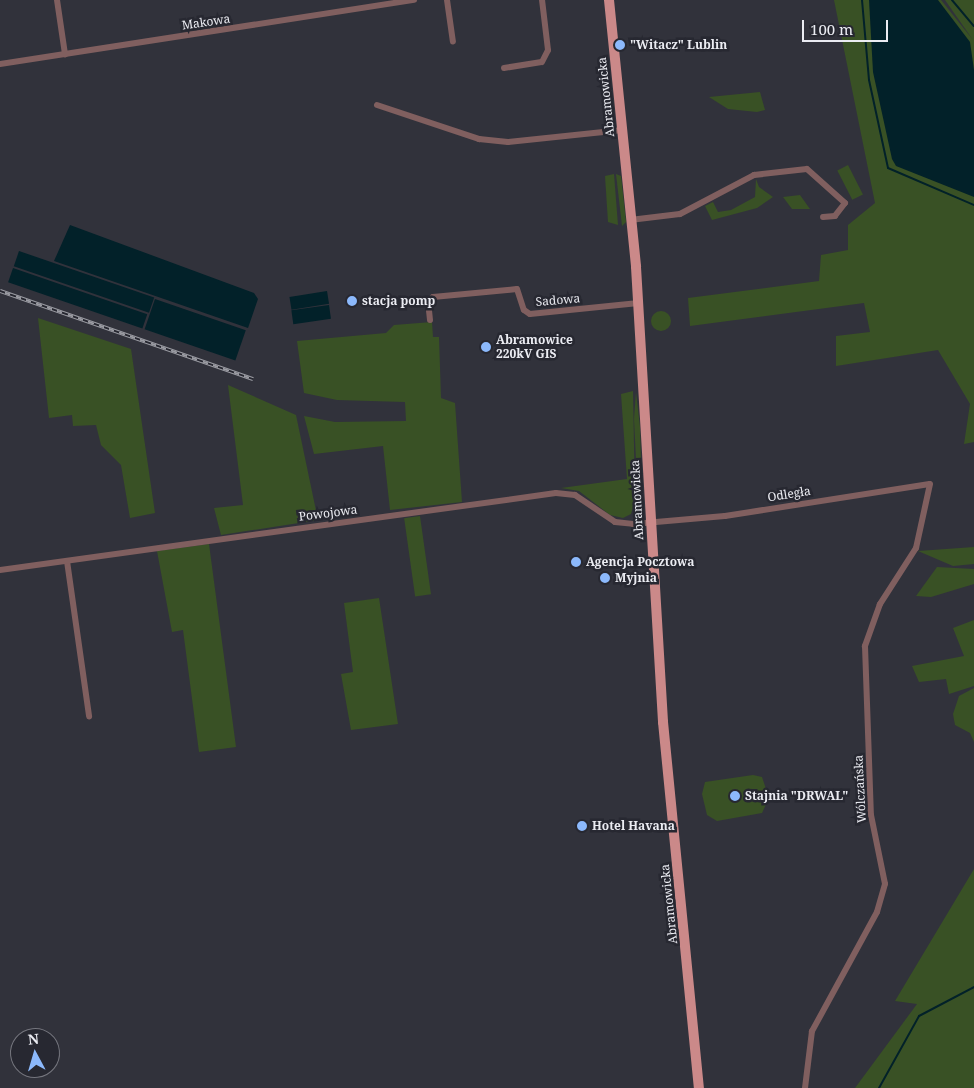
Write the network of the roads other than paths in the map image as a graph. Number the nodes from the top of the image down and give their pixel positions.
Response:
1 (57, 0) edge
2 (414, 0) edge
3 (447, 0) edge
4 (542, 0) edge
5 (609, 0) edge
6 (453, 42) dead end
7 (65, 54) junction
8 (0, 64) edge
9 (504, 68) dead end
10 (377, 105) dead end
11 (622, 130) junction
12 (823, 217) dead end
13 (630, 220) junction
14 (638, 303) junction
15 (430, 320) dead end
16 (930, 484) joint
17 (652, 523) junction
18 (67, 561) junction
19 (0, 570) edge
20 (89, 716) dead end
21 (699, 1088) edge
22 (805, 1088) edge

1 - 7 street
2 - 7 street, Makowa
3 - 6 street
4 - 9 street
5 - 11 main road, Abramowicka
7 - 8 street, Makowa
10 - 11 street
11 - 13 main road, Abramowicka
12 - 13 street
13 - 14 main road, Abramowicka
14 - 15 street, Sadowa
14 - 17 main road, Abramowicka
16 - 17 street, Odległa
16 - 22 street, Wólczańska
17 - 18 street, Powojowa
17 - 21 main road, Abramowicka
18 - 19 street, Powojowa
18 - 20 street

